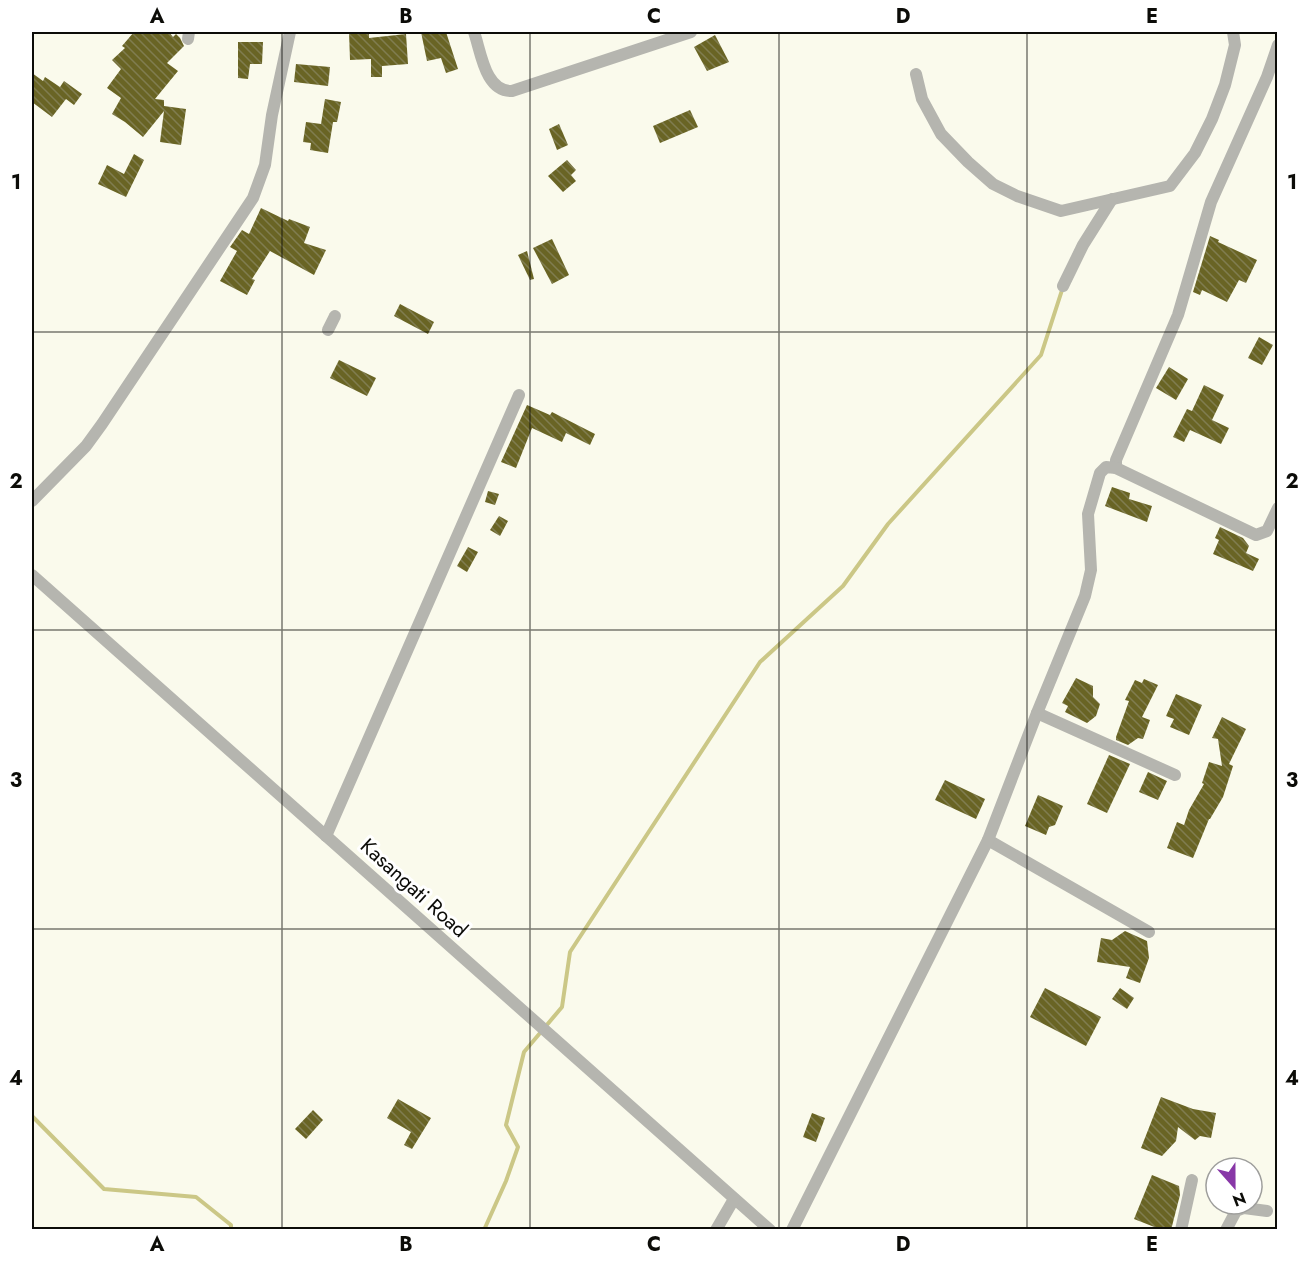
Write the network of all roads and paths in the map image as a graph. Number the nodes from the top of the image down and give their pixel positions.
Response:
1 (290, 32) edge
2 (474, 32) edge
3 (691, 32) edge
4 (1233, 32) edge
5 (1278, 45) edge
6 (916, 74) dead end
7 (1112, 199) junction
8 (1064, 286) dead end
9 (335, 316) dead end
10 (328, 330) dead end
11 (519, 395) dead end
12 (1116, 468) junction
13 (32, 501) edge
14 (1278, 508) edge
15 (32, 575) edge
16 (1037, 713) junction
17 (1176, 775) dead end
18 (326, 836) junction
19 (988, 840) junction
20 (1149, 932) dead end
21 (1192, 1179) dead end
22 (734, 1199) junction
23 (1267, 1211) dead end
24 (716, 1230) edge
25 (771, 1230) edge
26 (792, 1230) edge
27 (1181, 1230) edge
28 (1226, 1230) edge

1 - 13 street
2 - 3 street
4 - 7 street
5 - 12 street
6 - 7 street
7 - 8 street
9 - 10 street
11 - 18 street
12 - 14 street
12 - 16 street
15 - 18 street, Kasangati Road
16 - 17 street
16 - 19 street
18 - 22 street, Kasangati Road
19 - 20 street
19 - 26 street
21 - 27 street
22 - 24 street
22 - 25 street, Kasangati Road
23 - 28 street

